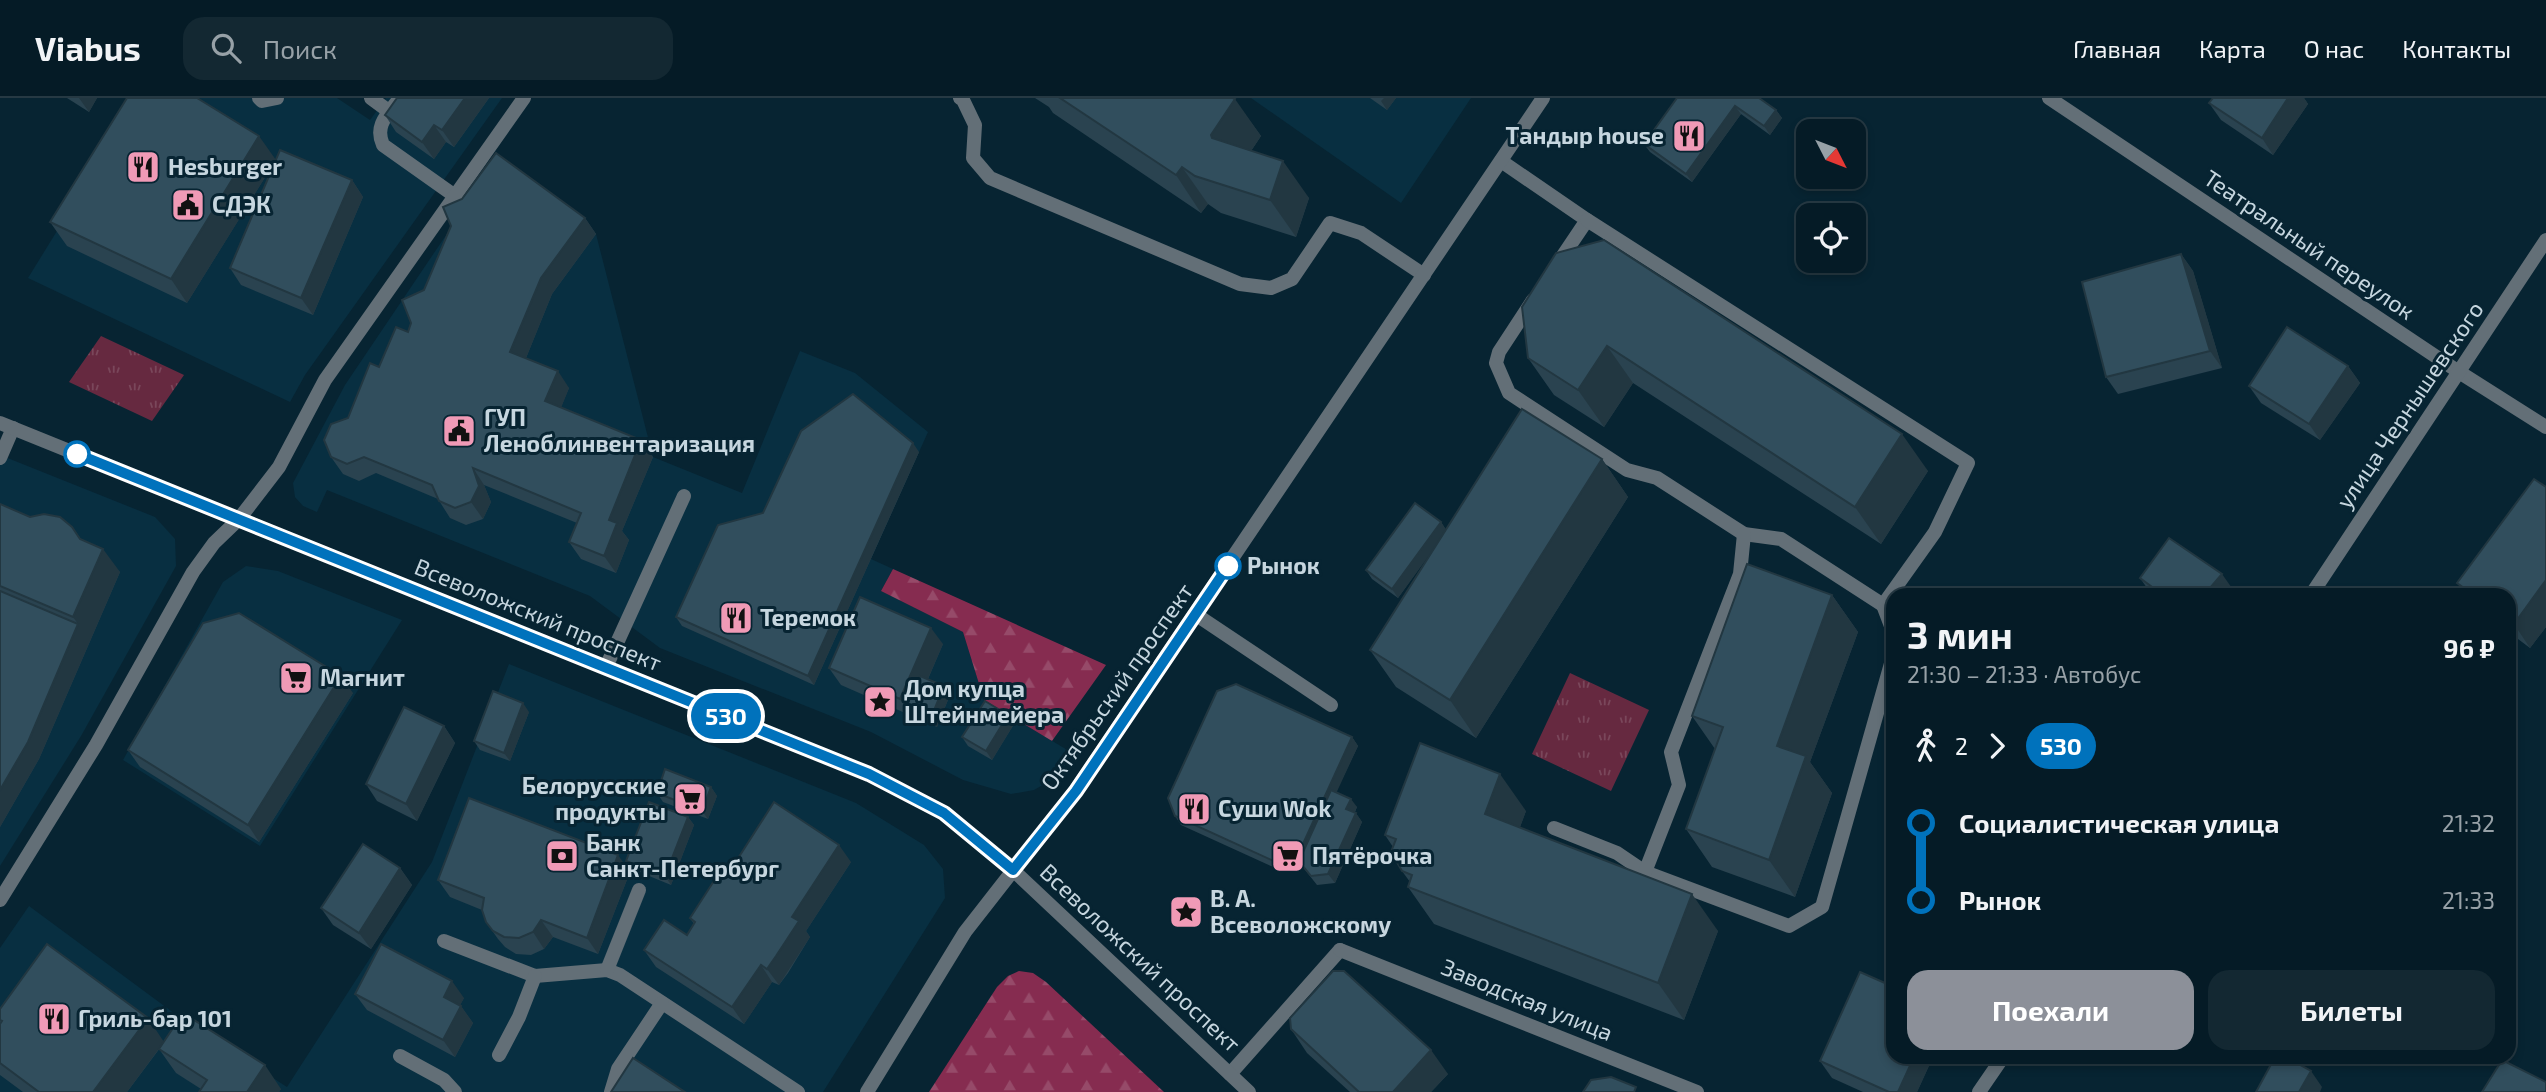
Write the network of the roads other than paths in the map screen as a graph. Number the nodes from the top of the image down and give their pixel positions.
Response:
1 (258, 98) edge
2 (277, 98) edge
3 (371, 98) edge
4 (400, 98) edge
5 (524, 98) edge
6 (960, 98) edge
7 (1543, 98) edge
8 (2049, 98) edge
9 (390, 112) junction
10 (1501, 161) junction
11 (455, 196) junction
12 (1587, 220) junction
13 (2546, 240) edge
14 (1424, 275) junction
15 (2459, 372) junction
16 (6, 426) edge
17 (2546, 427) edge
18 (0, 458) edge
19 (684, 496) dead end
20 (239, 519) junction
21 (1744, 534) junction
22 (1895, 588) edge
23 (2316, 588) edge
24 (1886, 601) edge
25 (1883, 605) junction
26 (1886, 613) edge
27 (1195, 614) junction
28 (606, 667) junction
29 (1886, 681) edge
30 (1331, 705) dead end
31 (1554, 828) dead end
32 (1013, 870) junction
33 (1645, 873) junction
34 (639, 890) dead end
35 (0, 900) edge
36 (444, 941) dead end
37 (607, 970) junction
38 (535, 976) junction
39 (662, 1003) junction
40 (499, 1055) dead end
41 (400, 1056) dead end
42 (1998, 1064) edge
43 (1230, 1074) junction
44 (455, 1092) edge
45 (611, 1092) edge
46 (798, 1092) edge
47 (867, 1092) edge
48 (1249, 1092) edge
49 (1697, 1092) edge
50 (1979, 1092) edge

1 - 2 street
3 - 9 street
4 - 9 street
5 - 11 street
6 - 14 street
7 - 10 street, Октябрьский проспект
8 - 15 street, Театральный переулок
9 - 11 street
10 - 12 street
10 - 14 street, Октябрьский проспект
11 - 20 street
12 - 21 street
12 - 22 street
13 - 15 street, улица Чернышевского
14 - 27 street, Октябрьский проспект
15 - 17 street, Театральный переулок
15 - 23 street, улица Чернышевского
16 - 18 street
16 - 20 street, Всеволожский проспект
19 - 28 street
20 - 28 street, Всеволожский проспект
20 - 35 street
21 - 25 street
21 - 33 street
24 - 25 street
25 - 26 street
27 - 30 street
27 - 32 street, Октябрьский проспект
28 - 32 street, Всеволожский проспект
29 - 33 street
31 - 33 street
32 - 43 street, Всеволожский проспект
32 - 47 street, Октябрьский проспект
34 - 37 street
36 - 38 street
37 - 38 street
37 - 39 street
38 - 40 street
39 - 45 street
39 - 46 street
41 - 44 street
42 - 50 street
43 - 48 street, Всеволожский проспект
43 - 49 street, Заводская улица

